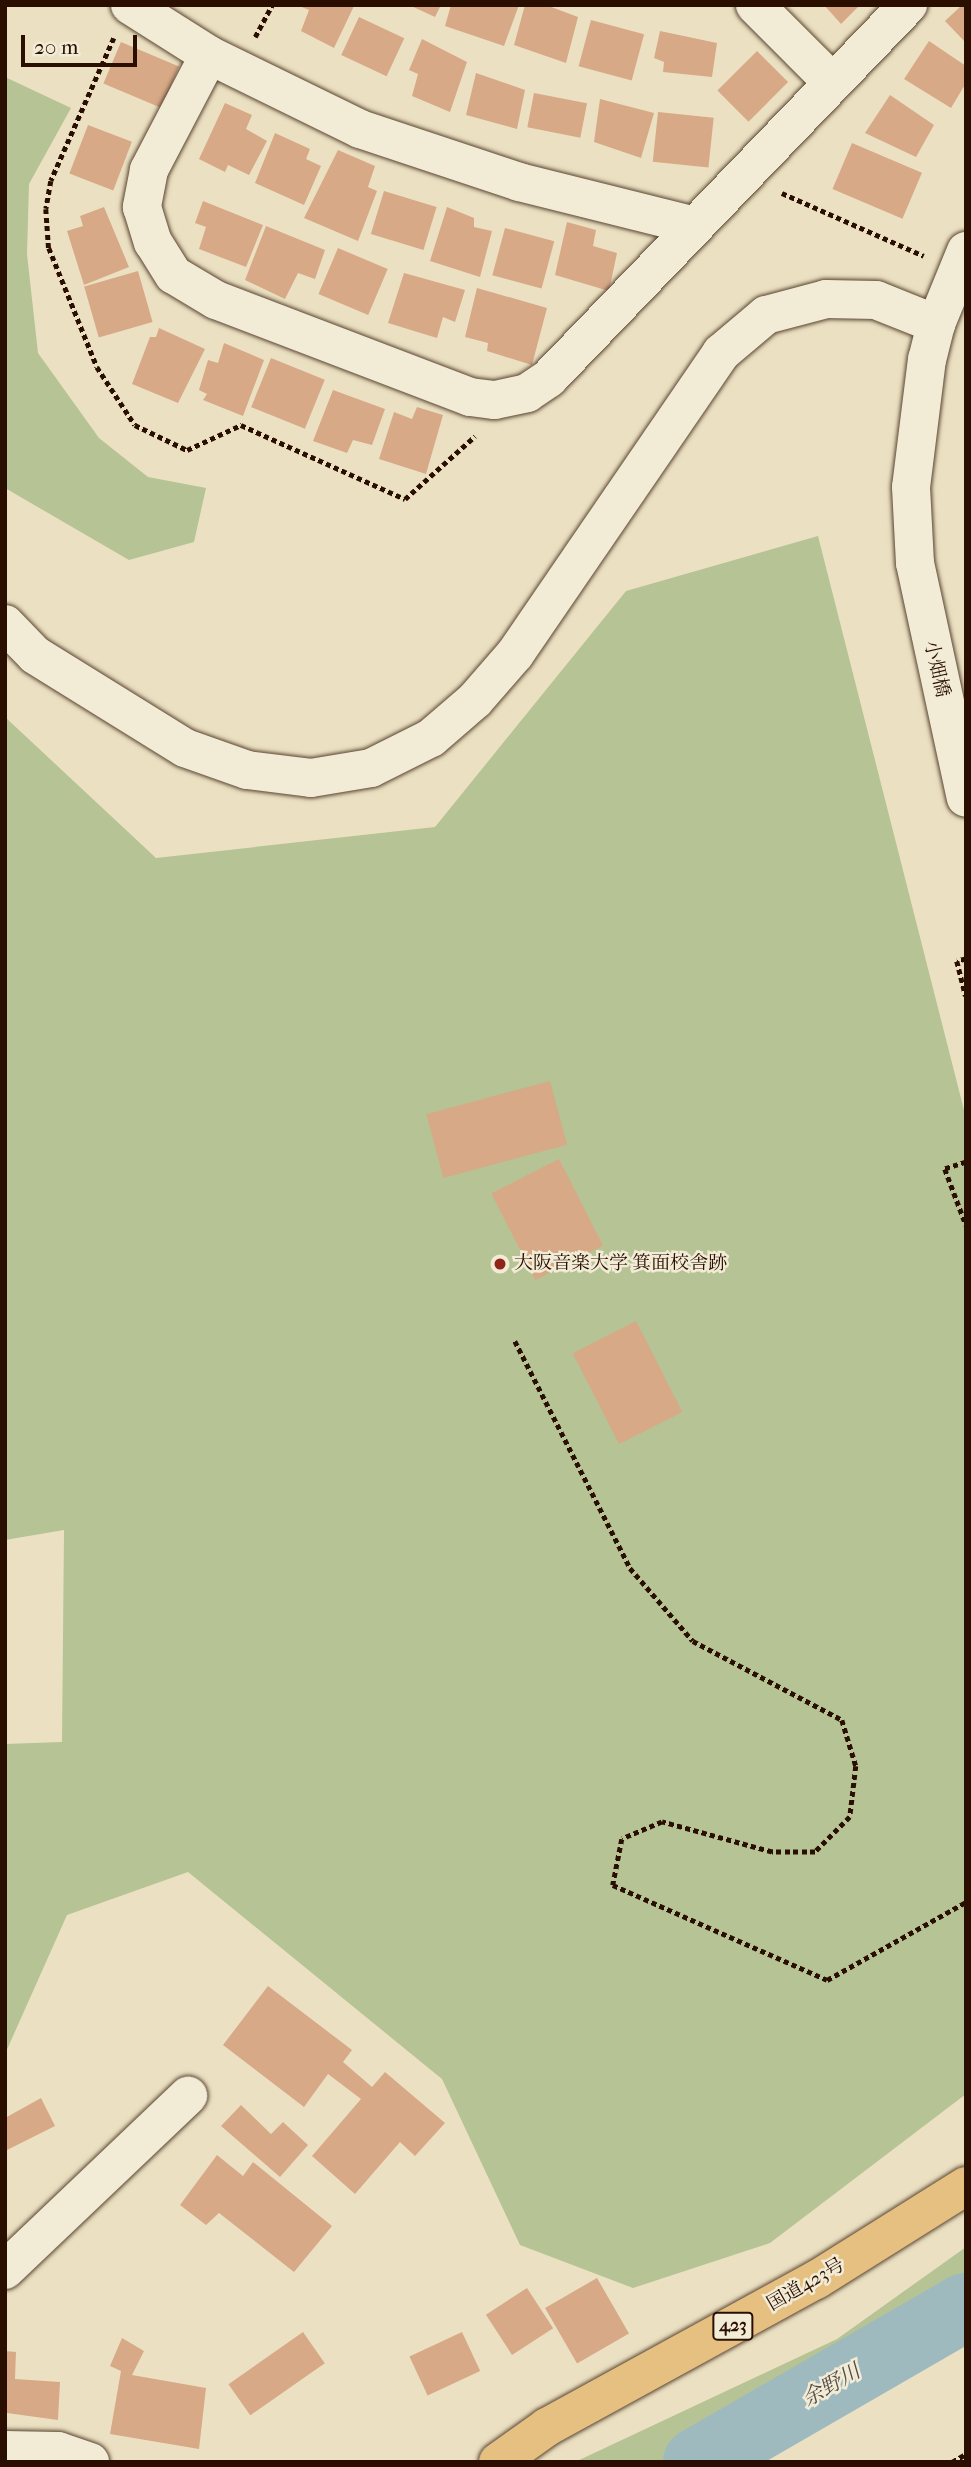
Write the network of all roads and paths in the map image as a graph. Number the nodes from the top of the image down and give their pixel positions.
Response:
1 (130, 5) edge
2 (755, 5) edge
3 (908, 5) edge
4 (209, 55) junction
5 (832, 82) junction
6 (743, 176) junction
7 (695, 226) junction
8 (966, 251) edge
9 (925, 257) dead end
10 (936, 324) junction
11 (5, 624) edge
12 (966, 798) edge
13 (966, 959) edge
14 (966, 996) edge
15 (966, 1162) edge
16 (966, 1226) edge
17 (515, 1341) dead end
18 (966, 1902) edge
19 (188, 2096) dead end
20 (966, 2186) edge
21 (5, 2270) edge
22 (5, 2450) edge
23 (966, 2454) edge
24 (90, 2462) edge
25 (498, 2462) edge
26 (952, 2462) edge

1 - 4 street
2 - 5 street
3 - 5 street
4 - 7 street
4 - 7 street
5 - 6 street
6 - 7 street
6 - 9 path
8 - 10 street, 小畑橋
10 - 11 street
10 - 12 street, 小畑橋
13 - 14 path
15 - 16 path
17 - 18 path
19 - 21 street
20 - 25 highway, 国道423号 / 423
22 - 24 street
23 - 26 path

